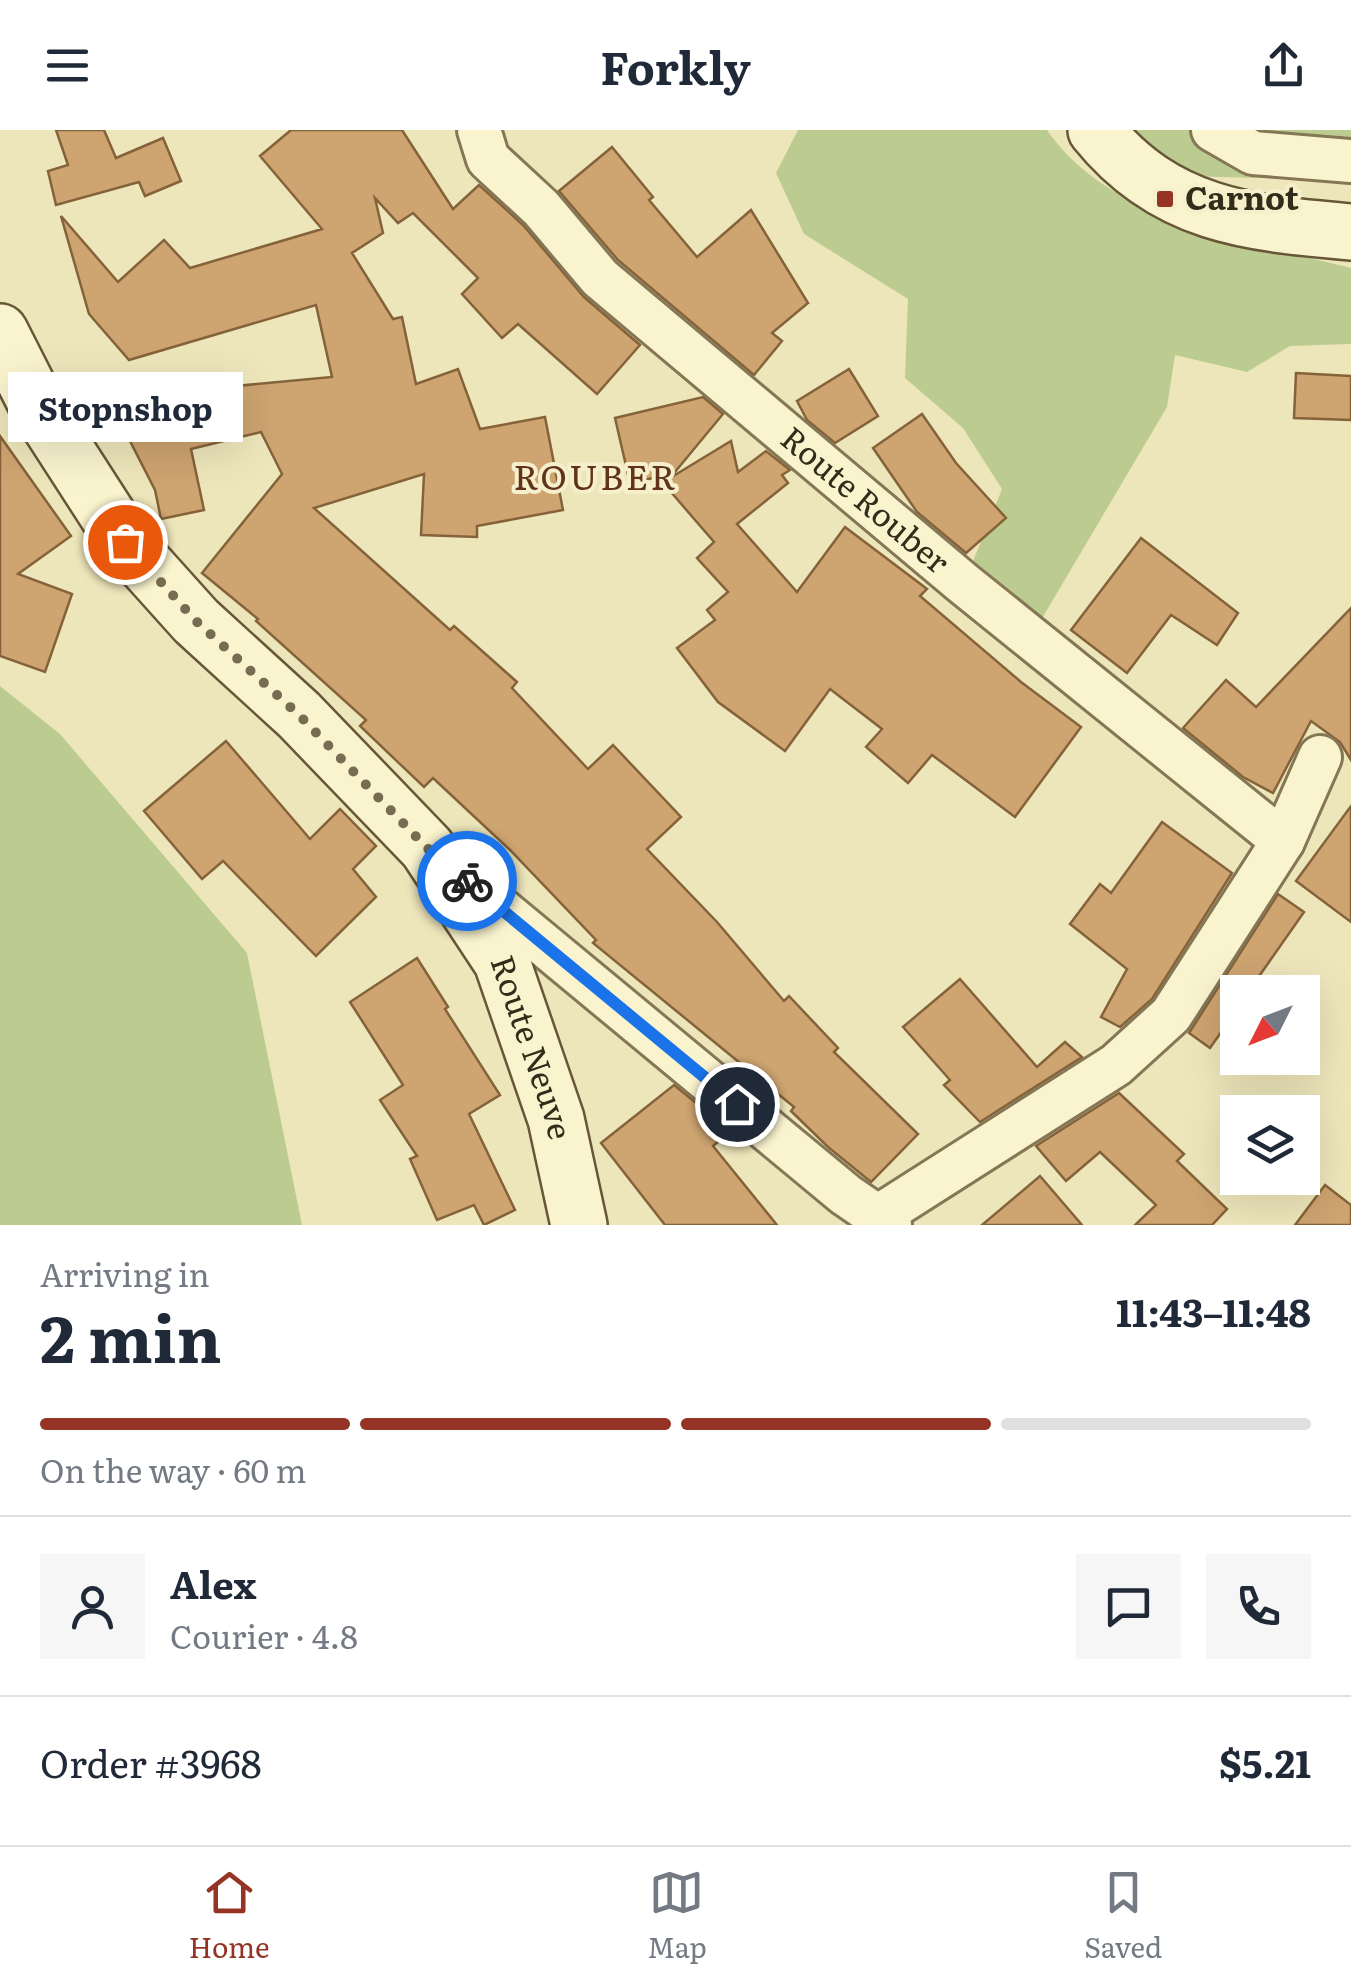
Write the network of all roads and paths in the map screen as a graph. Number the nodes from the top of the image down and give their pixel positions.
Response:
1 (479, 130) edge
2 (1096, 130) edge
3 (1213, 130) edge
4 (1351, 160) edge
5 (1348, 231) edge
6 (0, 332) edge
7 (1320, 758) dead end
8 (1283, 841) junction
9 (427, 848) junction
10 (885, 1221) edge
11 (579, 1225) edge

1 - 8 street, Route Rouber
2 - 5 main road
3 - 4 street
6 - 9 main road, Route Neuve
7 - 8 street
8 - 10 street
9 - 10 street
9 - 11 main road, Route Neuve

